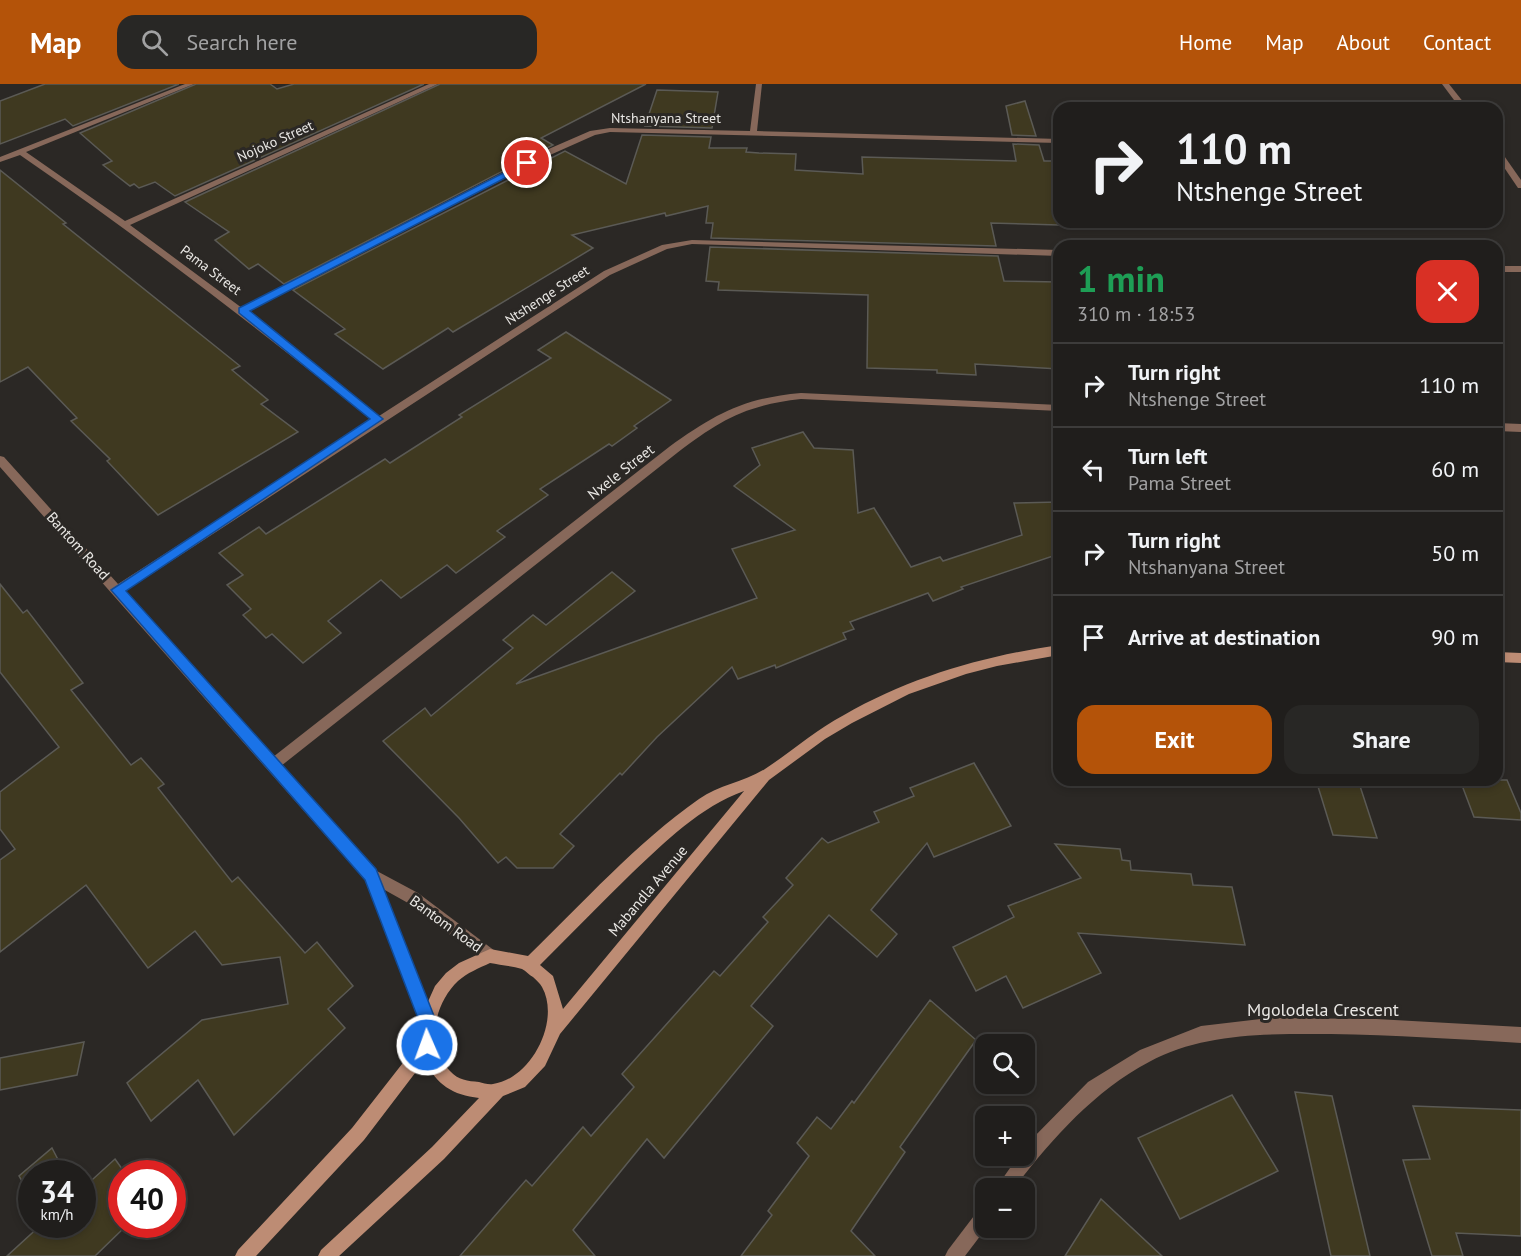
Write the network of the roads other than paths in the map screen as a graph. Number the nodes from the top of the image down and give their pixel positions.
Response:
1 (191, 84) edge
2 (435, 84) edge
3 (759, 84) edge
4 (1445, 84) edge
5 (1459, 102) edge
6 (753, 133) junction
7 (1053, 141) edge
8 (21, 152) junction
9 (0, 160) edge
10 (1503, 161) edge
11 (1521, 186) edge
12 (126, 223) junction
13 (1053, 254) edge
14 (1503, 269) edge
15 (1521, 269) edge
16 (243, 311) junction
17 (1053, 408) edge
18 (377, 419) junction
19 (1503, 427) edge
20 (1521, 428) edge
21 (0, 460) edge
22 (118, 590) junction
23 (1053, 650) edge
24 (1503, 657) edge
25 (1521, 658) edge
26 (273, 765) junction
27 (765, 775) junction
28 (370, 875) junction
29 (490, 956) junction
30 (531, 963) junction
31 (428, 1021) junction
32 (557, 1028) junction
33 (1521, 1035) edge
34 (427, 1045) junction
35 (497, 1091) junction
36 (1012, 1178) edge
37 (975, 1228) edge
38 (244, 1256) edge
39 (327, 1256) edge
40 (954, 1256) edge

1 - 8 street
2 - 12 street, Nojoko Street
3 - 6 street
4 - 5 street
6 - 7 street, Ntshanyana Street
6 - 16 street, Ntshanyana Street
8 - 9 street
8 - 12 street, Pama Street
10 - 11 street
12 - 16 street, Pama Street
13 - 18 street, Ntshenge Street
14 - 15 street
16 - 18 street, Pama Street
17 - 26 street, Nxele Street
18 - 22 street, Ntshenge Street
19 - 20 street
21 - 22 street, Bantom Road
22 - 26 street, Bantom Road
23 - 27 street, Mabandla Avenue
24 - 25 street
26 - 28 street, Bantom Road
27 - 30 street, Mabandla Avenue
27 - 32 street, Mabandla Avenue
28 - 29 street, Bantom Road
28 - 31 street, Bantom Road
29 - 30 street
29 - 31 street
30 - 32 street
31 - 34 street
32 - 35 street
33 - 36 street, Mgolodela Crescent
34 - 35 street
34 - 38 street
35 - 39 street
37 - 40 street

